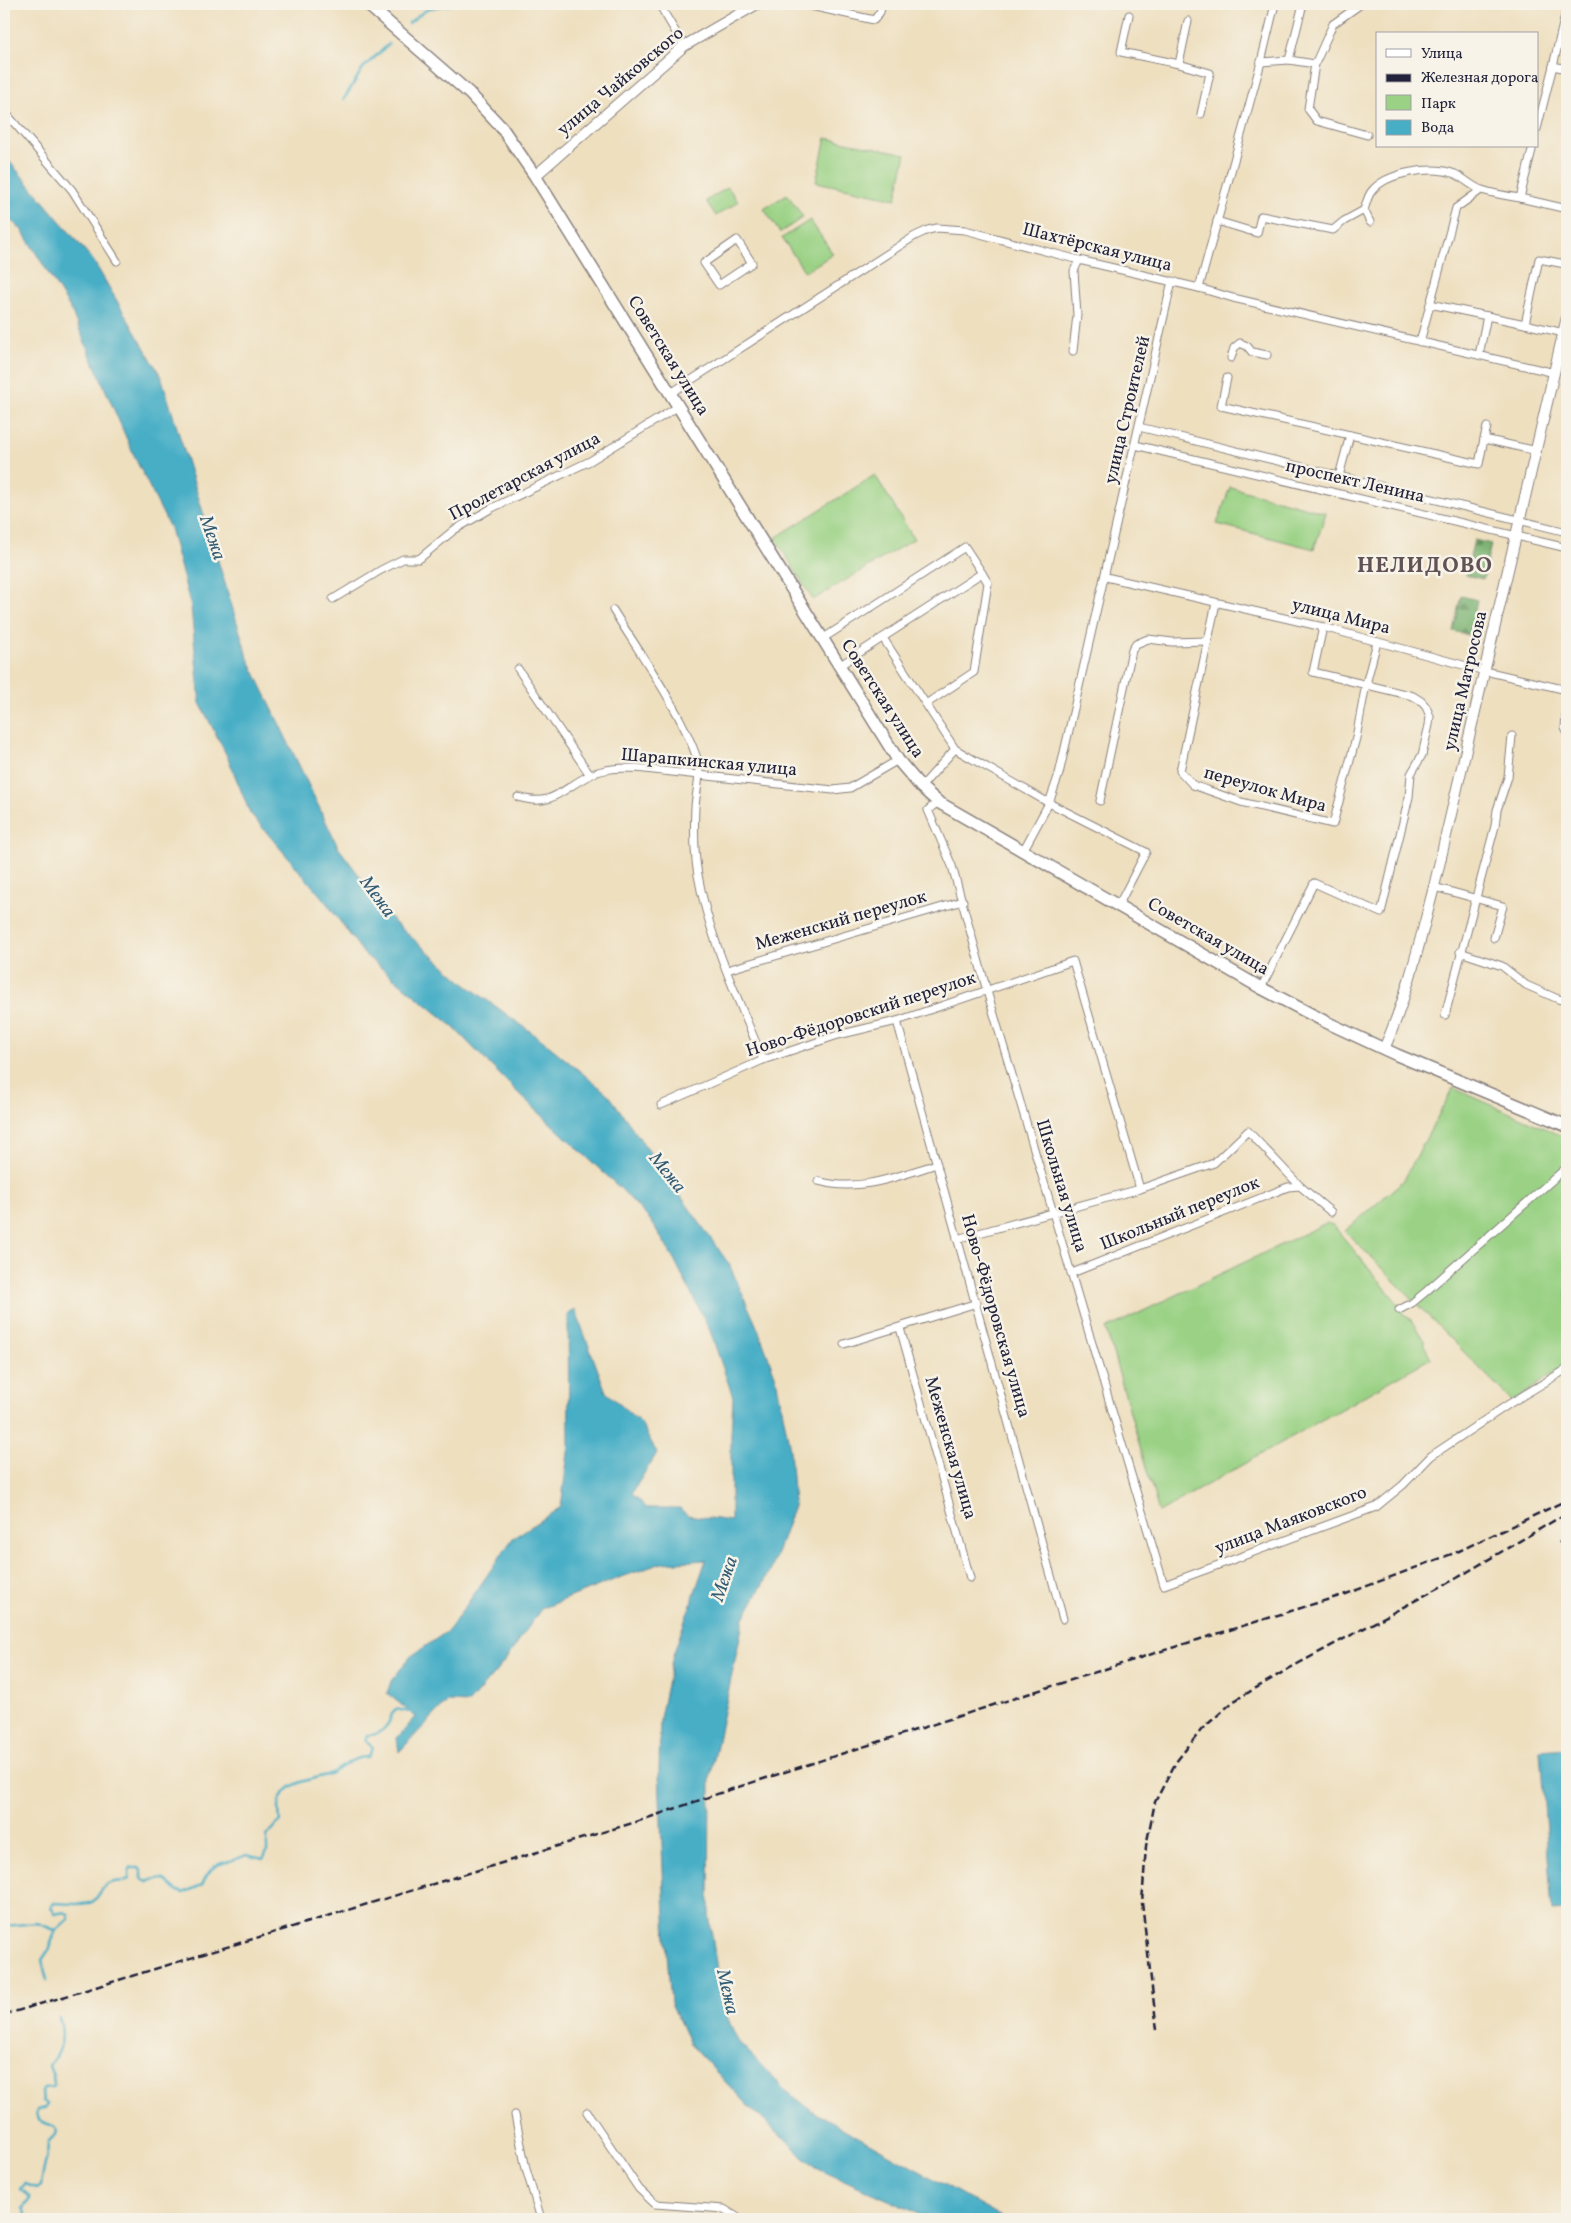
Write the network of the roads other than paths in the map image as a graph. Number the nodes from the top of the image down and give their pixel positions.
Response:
1 (367, 4) edge
2 (658, 4) edge
3 (756, 4) edge
4 (802, 4) edge
5 (882, 4) edge
6 (1275, 4) edge
7 (1303, 4) edge
8 (1361, 4) edge
9 (827, 7) edge
10 (1567, 7) edge
11 (1130, 15) dead end
12 (1188, 21) dead end
13 (684, 46) junction
14 (1289, 60) junction
15 (1261, 62) junction
16 (1179, 64) junction
17 (1315, 64) junction
18 (1553, 66) junction
19 (1567, 69) edge
20 (4, 111) edge
21 (1200, 114) dead end
22 (1538, 126) edge
23 (1366, 136) dead end
24 (1532, 148) edge
25 (535, 176) junction
26 (1480, 190) junction
27 (1520, 198) junction
28 (1567, 209) edge
29 (1364, 210) junction
30 (1216, 221) junction
31 (1370, 222) dead end
32 (1079, 260) junction
33 (117, 261) dead end
34 (704, 263) joint
35 (1565, 264) dead end
36 (1172, 281) junction
37 (1199, 288) junction
38 (1430, 304) junction
39 (1487, 316) junction
40 (1567, 317) edge
41 (1525, 324) junction
42 (1564, 333) junction
43 (1420, 342) junction
44 (1073, 351) dead end
45 (1267, 355) dead end
46 (1479, 355) junction
47 (1232, 358) dead end
48 (1555, 373) junction
49 (1227, 378) dead end
50 (671, 393) junction
51 (678, 406) junction
52 (1487, 427) dead end
53 (1139, 428) junction
54 (1350, 435) junction
55 (1484, 439) junction
56 (1135, 444) junction
57 (1537, 451) junction
58 (1340, 476) junction
59 (1520, 521) junction
60 (1567, 532) edge
61 (1516, 536) junction
62 (1567, 548) edge
63 (982, 573) junction
64 (1106, 577) junction
65 (333, 599) dead end
66 (1216, 603) junction
67 (613, 610) dead end
68 (1323, 627) junction
69 (883, 638) junction
70 (822, 639) junction
71 (1208, 641) junction
72 (1377, 642) junction
73 (839, 666) junction
74 (518, 669) dead end
75 (1485, 671) junction
76 (1366, 684) junction
77 (1567, 690) edge
78 (1567, 703) edge
79 (926, 704) junction
80 (1567, 732) edge
81 (1512, 736) dead end
82 (955, 749) junction
83 (898, 760) junction
84 (590, 775) junction
85 (698, 775) junction
86 (921, 787) junction
87 (518, 797) dead end
88 (1100, 801) dead end
89 (938, 802) junction
90 (1049, 803) junction
91 (1022, 851) junction
92 (1434, 887) junction
93 (1475, 898) junction
94 (963, 901) junction
95 (1118, 906) junction
96 (1494, 938) dead end
97 (1460, 952) junction
98 (727, 970) junction
99 (1261, 988) junction
100 (987, 991) junction
101 (1567, 1001) edge
102 (1445, 1015) dead end
103 (898, 1021) junction
104 (1384, 1049) junction
105 (763, 1060) junction
106 (661, 1105) dead end
107 (1567, 1126) edge
108 (937, 1164) junction
109 (1567, 1167) edge
110 (818, 1181) dead end
111 (1300, 1186) junction
112 (1140, 1189) junction
113 (1053, 1212) junction
114 (1331, 1212) dead end
115 (958, 1239) junction
116 (1072, 1273) junction
117 (977, 1303) junction
118 (1399, 1310) dead end
119 (900, 1328) junction
120 (844, 1344) dead end
121 (1567, 1369) edge
122 (970, 1578) dead end
123 (1164, 1585) joint
124 (1063, 1619) dead end
125 (588, 2112) dead end
126 (515, 2115) dead end
127 (541, 2219) edge
128 (738, 2219) edge

1 - 25 main road, Советская улица
2 - 13 street
3 - 13 main road, улица Чайковского
4 - 9 street
5 - 9 street
6 - 15 street
7 - 14 street
8 - 17 street
10 - 18 street
11 - 16 street
12 - 16 street
13 - 25 main road, улица Чайковского
14 - 15 street
14 - 17 street
15 - 30 street
16 - 21 street
17 - 23 street
18 - 19 street
18 - 22 street
20 - 33 street
24 - 27 street
25 - 50 main road, Советская улица
26 - 27 street
26 - 29 street
26 - 38 street
27 - 28 street
29 - 30 street
29 - 31 street
30 - 37 street
32 - 36 street, Шахтёрская улица
32 - 44 street
32 - 50 street, Шахтёрская улица
34 - 34 street
35 - 41 street
36 - 37 street
36 - 53 street, улица Строителей
37 - 43 street
38 - 39 street
38 - 43 street
39 - 41 street
39 - 46 street
40 - 42 main road, улица Матросова
41 - 42 street
42 - 48 main road, улица Матросова
43 - 46 street
45 - 47 street
46 - 48 street
48 - 57 main road, улица Матросова
49 - 54 street
50 - 51 main road, Советская улица
51 - 65 street, Пролетарская улица
51 - 70 main road, Советская улица
52 - 55 street
53 - 56 street, улица Строителей
53 - 58 street, проспект Ленина
54 - 55 street
54 - 58 street
55 - 57 street
56 - 61 street, проспект Ленина
56 - 64 street, улица Строителей
57 - 59 main road, улица Матросова
58 - 59 street, проспект Ленина
59 - 60 street, проспект Ленина
59 - 61 main road, улица Матросова
61 - 62 street, проспект Ленина
61 - 75 main road, улица Матросова
63 - 69 street
63 - 70 street
63 - 79 street
64 - 66 street, улица Мира
64 - 90 street, улица Строителей
66 - 68 street, улица Мира
66 - 71 street, переулок Мира
67 - 85 street
68 - 72 street, улица Мира
68 - 76 street
69 - 73 street
69 - 79 street
70 - 73 main road, Советская улица
71 - 76 street, переулок Мира
71 - 88 street
72 - 75 street, улица Мира
72 - 76 street, переулок Мира
73 - 83 main road, Советская улица
74 - 84 street
75 - 77 street, улица Мира
75 - 92 main road, улица Матросова
76 - 99 street
78 - 80 street
79 - 82 street
81 - 93 street
82 - 86 street
82 - 90 street
83 - 85 street, Шарапкинская улица
83 - 86 main road, Советская улица
84 - 85 street, Шарапкинская улица
84 - 87 street, Шарапкинская улица
85 - 98 street
86 - 89 main road, Советская улица
89 - 91 main road, Советская улица
89 - 94 street, Школьная улица
90 - 91 street, улица Строителей
90 - 95 street
91 - 95 main road, Советская улица
92 - 93 street
92 - 104 main road, улица Матросова
93 - 96 street
93 - 97 street
94 - 98 street, Меженский переулок
94 - 100 street, Школьная улица
95 - 99 main road, Советская улица
97 - 101 street
97 - 102 street
98 - 105 street
99 - 104 main road, Советская улица
100 - 103 street, Ново-Фёдоровский переулок
100 - 112 street, Ново-Фёдоровский переулок
100 - 113 street, Школьная улица
103 - 105 street, Ново-Фёдоровский переулок
103 - 108 street, Ново-Фёдоровская улица
104 - 107 main road, Советская улица
105 - 106 street, Ново-Фёдоровский переулок
108 - 110 street
108 - 115 street, Ново-Фёдоровская улица
109 - 118 street
111 - 112 street, Школьный переулок
111 - 114 street
111 - 116 street, Школьный переулок
112 - 113 street, Школьный переулок
113 - 115 street, Школьный переулок
113 - 116 street, Школьная улица
115 - 117 street, Ново-Фёдоровская улица
116 - 123 street, Школьная улица
117 - 119 street
117 - 124 street, Ново-Фёдоровская улица
119 - 120 street
119 - 122 street, Меженская улица
121 - 123 street, улица Маяковского
125 - 128 street
126 - 127 street

